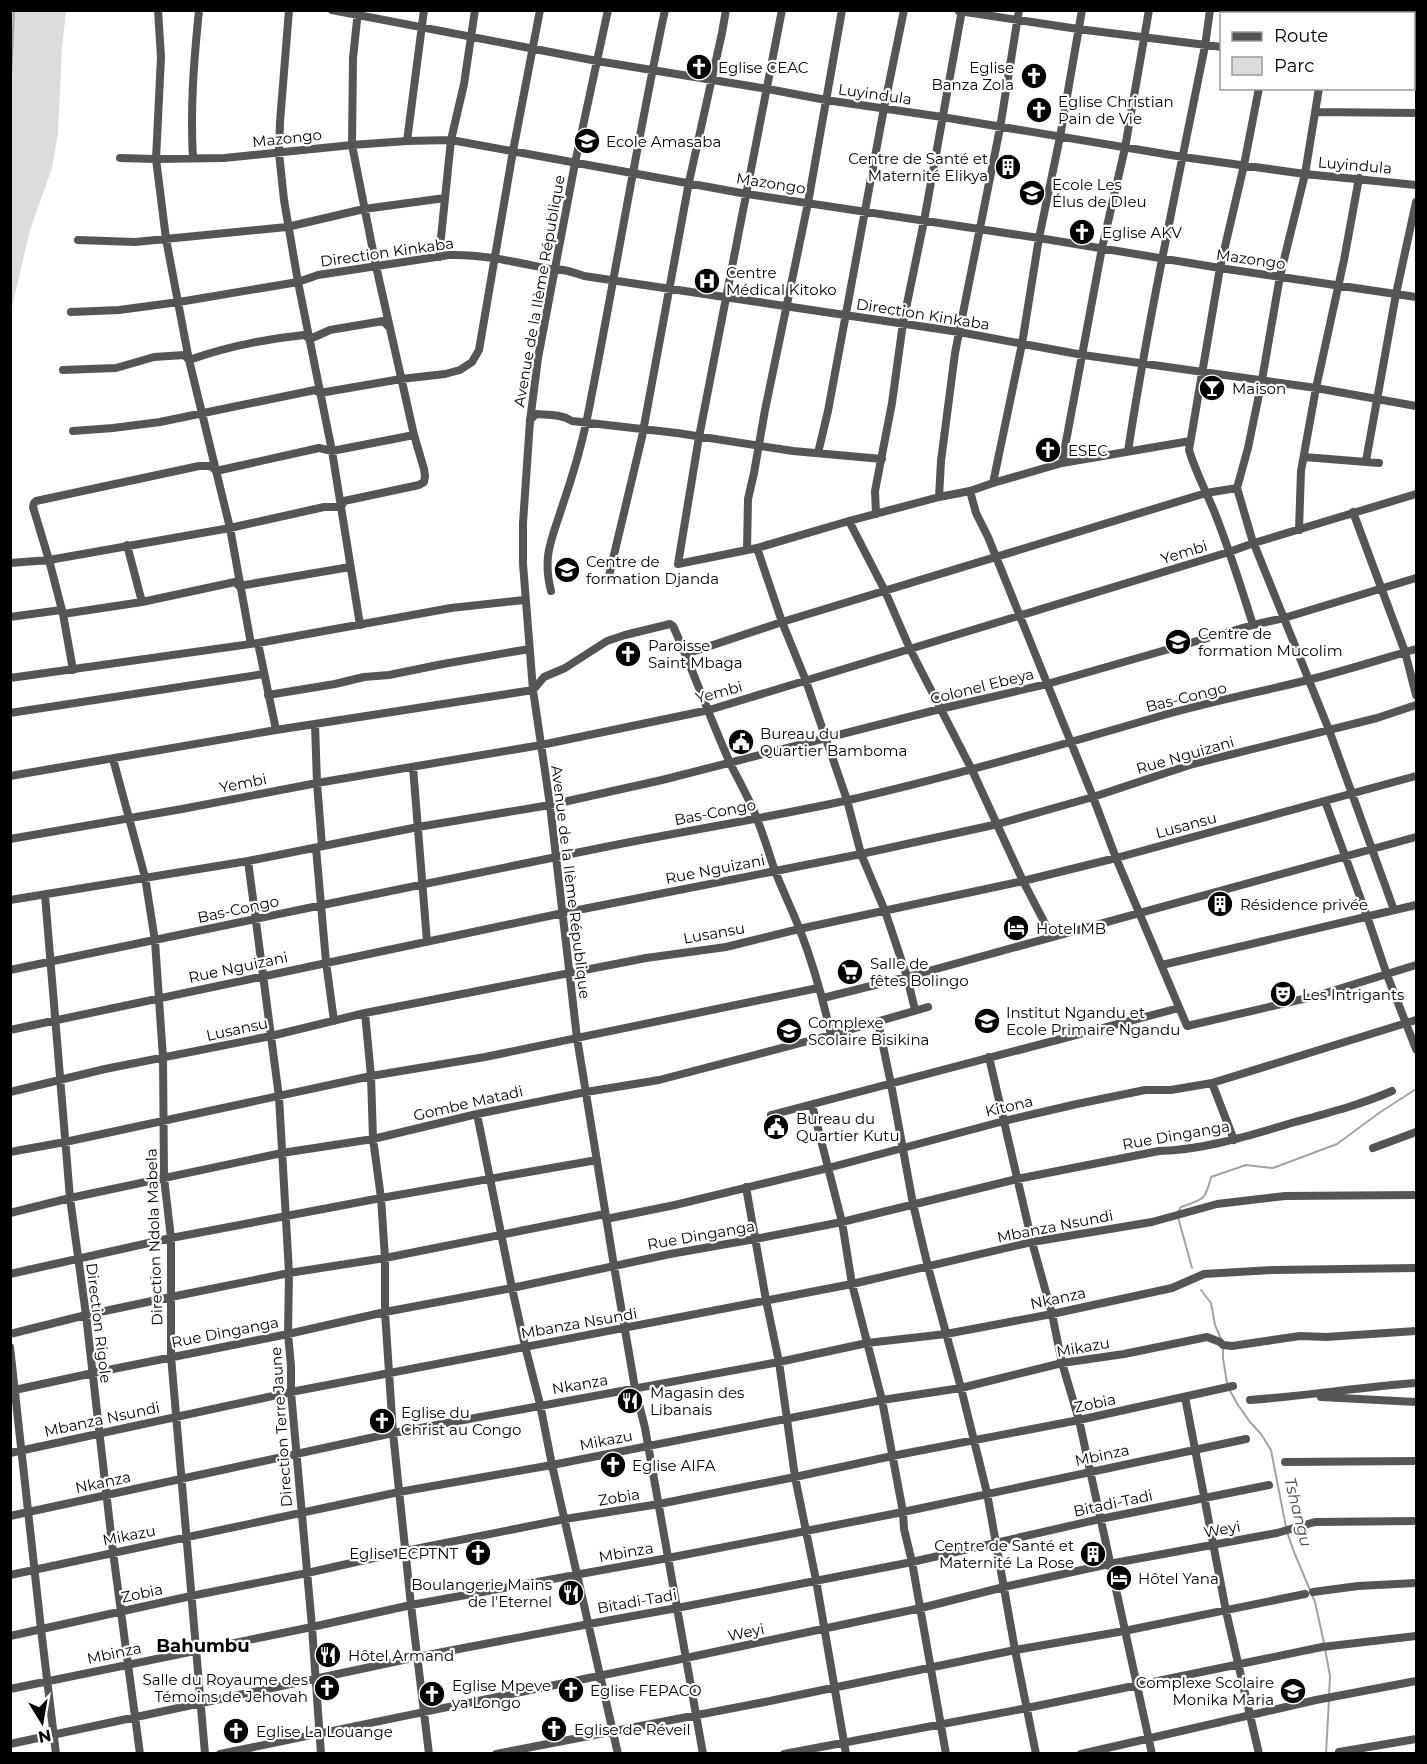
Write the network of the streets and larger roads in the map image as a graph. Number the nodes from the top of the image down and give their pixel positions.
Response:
1 (158, 10) edge
2 (199, 10) edge
3 (289, 10) edge
4 (332, 10) edge
5 (423, 10) edge
6 (475, 10) edge
7 (540, 10) edge
8 (608, 10) edge
9 (665, 10) edge
10 (726, 10) edge
11 (782, 10) edge
12 (842, 10) edge
13 (904, 10) edge
14 (1019, 10) edge
15 (1082, 10) edge
16 (1149, 10) edge
17 (1210, 10) edge
18 (961, 11) edge
19 (358, 13) edge
20 (1017, 20) junction
21 (422, 28) junction
22 (1078, 29) junction
23 (471, 38) junction
24 (1144, 38) junction
25 (1205, 46) junction
26 (1220, 47) edge
27 (533, 48) junction
28 (597, 61) junction
29 (652, 70) junction
30 (711, 80) junction
31 (768, 89) junction
32 (1259, 90) edge
33 (1319, 90) edge
34 (826, 100) junction
35 (884, 108) junction
36 (1317, 112) junction
37 (1416, 113) edge
38 (942, 117) junction
39 (1000, 128) junction
40 (1060, 137) junction
41 (451, 140) junction
42 (407, 141) junction
43 (352, 144) junction
44 (1125, 148) junction
45 (513, 151) junction
46 (279, 153) junction
47 (1183, 157) junction
48 (120, 158) dead end
49 (193, 158) junction
50 (156, 159) junction
51 (575, 162) junction
52 (1244, 165) junction
53 (633, 173) junction
54 (1305, 174) junction
55 (1359, 178) junction
56 (689, 182) junction
57 (1416, 185) edge
58 (747, 194) junction
59 (445, 198) junction
60 (1416, 202) edge
61 (808, 203) junction
62 (364, 209) junction
63 (864, 212) junction
64 (924, 221) junction
65 (287, 226) junction
66 (981, 229) junction
67 (1039, 238) junction
68 (166, 239) junction
69 (78, 240) dead end
70 (1102, 248) junction
71 (439, 257) junction
72 (495, 258) junction
73 (1161, 258) junction
74 (376, 266) junction
75 (1221, 268) junction
76 (554, 270) junction
77 (1280, 276) junction
78 (612, 280) junction
79 (298, 282) junction
80 (1338, 285) junction
81 (669, 288) junction
82 (1396, 294) junction
83 (728, 296) junction
84 (1416, 297) edge
85 (179, 302) junction
86 (787, 306) junction
87 (71, 312) dead end
88 (845, 315) junction
89 (903, 323) junction
90 (390, 327) junction
91 (959, 332) junction
92 (310, 339) junction
93 (1022, 344) junction
94 (1083, 354) junction
95 (189, 360) junction
96 (1142, 363) junction
97 (63, 370) dead end
98 (1202, 373) junction
99 (401, 379) junction
100 (1262, 380) junction
101 (1316, 388) junction
102 (320, 393) junction
103 (1376, 399) junction
104 (1416, 405) edge
105 (202, 414) junction
106 (530, 421) junction
107 (586, 422) junction
108 (644, 428) junction
109 (73, 431) dead end
110 (414, 435) junction
111 (699, 437) junction
112 (1190, 441) junction
113 (758, 446) junction
114 (332, 451) junction
115 (1128, 451) junction
116 (818, 453) junction
117 (1304, 457) junction
118 (882, 459) junction
119 (1366, 461) junction
120 (1062, 463) junction
121 (1379, 463) dead end
122 (216, 471) junction
123 (993, 483) junction
124 (1237, 488) junction
125 (970, 491) junction
126 (1206, 493) junction
127 (1416, 494) edge
128 (939, 497) junction
129 (341, 507) junction
130 (1353, 512) junction
131 (876, 514) junction
132 (849, 521) junction
133 (230, 528) junction
134 (1299, 530) junction
135 (1254, 543) junction
136 (128, 545) junction
137 (758, 548) junction
138 (747, 550) junction
139 (1229, 552) junction
140 (996, 558) junction
141 (49, 560) junction
142 (10, 563) edge
143 (350, 567) junction
144 (1416, 578) edge
145 (608, 580) dead end
146 (239, 586) junction
147 (1381, 589) junction
148 (551, 591) dead end
149 (885, 591) junction
150 (525, 597) junction
151 (142, 602) junction
152 (62, 612) junction
153 (1019, 616) junction
154 (10, 617) edge
155 (1284, 618) junction
156 (782, 622) junction
157 (360, 625) junction
158 (1253, 625) junction
159 (255, 643) junction
160 (530, 649) junction
161 (910, 649) junction
162 (1416, 649) edge
163 (1404, 652) junction
164 (686, 654) junction
165 (73, 670) junction
166 (264, 674) junction
167 (10, 678) edge
168 (1308, 680) junction
169 (806, 681) junction
170 (1047, 684) junction
171 (533, 690) junction
172 (268, 695) junction
173 (1416, 695) edge
174 (1416, 705) edge
175 (940, 709) junction
176 (709, 710) junction
177 (10, 713) edge
178 (315, 724) junction
179 (276, 730) junction
180 (1329, 730) junction
181 (826, 739) junction
182 (1071, 743) junction
183 (541, 745) junction
184 (113, 759) junction
185 (731, 764) junction
186 (413, 766) junction
187 (972, 770) junction
188 (10, 776) edge
189 (1416, 776) edge
190 (316, 783) junction
191 (1352, 794) junction
192 (1093, 797) junction
193 (847, 800) junction
194 (1325, 801) junction
195 (550, 805) junction
196 (130, 818) junction
197 (757, 818) junction
198 (998, 824) junction
199 (418, 828) junction
200 (1416, 837) edge
201 (10, 839) edge
202 (319, 847) junction
203 (1371, 850) junction
204 (861, 854) junction
205 (1345, 857) junction
206 (555, 858) junction
207 (1116, 858) junction
208 (248, 861) junction
209 (775, 871) junction
210 (145, 877) junction
211 (1023, 880) junction
212 (422, 886) junction
213 (45, 895) junction
214 (10, 900) edge
215 (321, 904) junction
216 (1416, 905) edge
217 (1394, 910) junction
218 (885, 911) junction
219 (1140, 912) junction
220 (563, 913) junction
221 (1367, 916) junction
222 (255, 920) junction
223 (799, 929) junction
224 (1052, 937) junction
225 (154, 941) junction
226 (427, 942) junction
227 (49, 962) junction
228 (326, 962) junction
229 (1162, 965) junction
230 (1416, 965) edge
231 (10, 970) edge
232 (569, 973) junction
233 (1387, 975) junction
234 (262, 977) junction
235 (907, 977) junction
236 (818, 988) junction
237 (159, 997) junction
238 (823, 998) junction
239 (928, 1006) dead end
240 (1179, 1008) junction
241 (915, 1010) junction
242 (366, 1013) junction
243 (55, 1020) junction
244 (1416, 1020) edge
245 (334, 1021) junction
246 (878, 1022) junction
247 (1407, 1023) junction
248 (10, 1030) edge
249 (831, 1035) junction
250 (271, 1036) junction
251 (577, 1038) junction
252 (1416, 1049) edge
253 (989, 1057) junction
254 (163, 1058) junction
255 (371, 1076) junction
256 (59, 1081) junction
257 (1212, 1083) junction
258 (891, 1084) junction
259 (1392, 1091) dead end
260 (10, 1092) edge
261 (586, 1092) junction
262 (279, 1097) junction
263 (812, 1105) junction
264 (477, 1114) junction
265 (771, 1115) dead end
266 (164, 1120) junction
267 (1004, 1120) junction
268 (1416, 1132) edge
269 (373, 1139) junction
270 (1234, 1140) junction
271 (65, 1142) junction
272 (902, 1147) junction
273 (1373, 1148) dead end
274 (10, 1152) edge
275 (282, 1153) junction
276 (597, 1160) junction
277 (828, 1168) junction
278 (164, 1178) junction
279 (491, 1179) junction
280 (1017, 1179) junction
281 (746, 1187) junction
282 (1416, 1195) edge
283 (70, 1198) junction
284 (381, 1198) junction
285 (913, 1204) junction
286 (10, 1213) edge
287 (606, 1216) junction
288 (285, 1217) junction
289 (842, 1222) junction
290 (502, 1234) junction
291 (171, 1238) junction
292 (755, 1239) junction
293 (1032, 1242) junction
294 (77, 1258) junction
295 (385, 1258) junction
296 (614, 1266) junction
297 (928, 1267) junction
298 (1416, 1268) edge
299 (10, 1274) edge
300 (289, 1274) junction
301 (852, 1284) junction
302 (512, 1288) junction
303 (171, 1297) junction
304 (766, 1300) junction
305 (385, 1312) junction
306 (1052, 1314) junction
307 (86, 1315) junction
308 (625, 1328) junction
309 (1416, 1331) edge
310 (10, 1334) edge
311 (288, 1334) junction
312 (946, 1334) junction
313 (867, 1343) junction
314 (525, 1346) junction
315 (10, 1347) edge
316 (171, 1356) junction
317 (779, 1362) junction
318 (1062, 1364) junction
319 (93, 1372) junction
320 (389, 1372) junction
321 (1416, 1383) edge
322 (1233, 1386) dead end
323 (635, 1388) junction
324 (961, 1388) junction
325 (13, 1391) edge
326 (291, 1392) junction
327 (1301, 1396) junction
328 (1185, 1397) junction
329 (882, 1400) junction
330 (1250, 1400) dead end
331 (1416, 1401) edge
332 (540, 1404) junction
333 (176, 1417) junction
334 (786, 1419) junction
335 (1079, 1420) junction
336 (393, 1433) junction
337 (99, 1434) junction
338 (1246, 1439) dead end
339 (973, 1440) junction
340 (648, 1446) junction
341 (1195, 1449) junction
342 (21, 1450) junction
343 (10, 1453) edge
344 (296, 1454) junction
345 (892, 1456) junction
346 (1416, 1461) edge
347 (1285, 1462) dead end
348 (552, 1464) junction
349 (1089, 1471) junction
350 (795, 1477) junction
351 (183, 1479) junction
352 (1269, 1485) dead end
353 (399, 1492) junction
354 (987, 1493) junction
355 (108, 1495) junction
356 (1205, 1497) junction
357 (659, 1504) junction
358 (29, 1512) junction
359 (903, 1512) junction
360 (301, 1513) junction
361 (10, 1516) edge
362 (565, 1519) junction
363 (1100, 1519) junction
364 (1416, 1521) edge
365 (806, 1532) junction
366 (186, 1538) junction
367 (997, 1542) junction
368 (1215, 1544) junction
369 (405, 1551) junction
370 (114, 1552) junction
371 (668, 1558) junction
372 (912, 1562) junction
373 (1109, 1564) junction
374 (35, 1569) junction
375 (307, 1573) junction
376 (578, 1574) junction
377 (10, 1575) edge
378 (816, 1580) junction
379 (1416, 1583) edge
380 (1004, 1587) junction
381 (191, 1596) junction
382 (411, 1605) junction
383 (677, 1608) junction
384 (921, 1608) junction
385 (121, 1611) junction
386 (1226, 1611) junction
387 (589, 1624) junction
388 (312, 1627) junction
389 (41, 1629) junction
390 (824, 1629) junction
391 (1124, 1631) junction
392 (10, 1636) edge
393 (1416, 1636) edge
394 (195, 1650) junction
395 (1015, 1650) junction
396 (417, 1657) junction
397 (686, 1658) junction
398 (128, 1664) junction
399 (1238, 1665) junction
400 (930, 1668) junction
401 (600, 1675) junction
402 (315, 1679) junction
403 (48, 1680) junction
404 (1416, 1681) edge
405 (1136, 1685) junction
406 (834, 1688) junction
407 (10, 1689) edge
408 (200, 1703) junction
409 (1027, 1708) junction
410 (424, 1713) junction
411 (695, 1715) junction
412 (1251, 1716) junction
413 (135, 1717) junction
414 (940, 1724) junction
415 (613, 1731) junction
416 (319, 1734) junction
417 (54, 1735) junction
418 (1148, 1738) junction
419 (1416, 1739) edge
420 (844, 1741) junction
421 (10, 1744) edge
422 (1339, 1752) edge
423 (56, 1754) edge
424 (140, 1754) edge
425 (205, 1754) edge
426 (220, 1754) edge
427 (321, 1754) edge
428 (429, 1754) edge
429 (496, 1754) edge
430 (618, 1754) edge
431 (703, 1754) edge
432 (784, 1754) edge
433 (846, 1754) edge
434 (946, 1754) edge
435 (1036, 1754) edge
436 (1081, 1754) edge
437 (1152, 1754) edge
438 (1259, 1754) edge

1 - 50 street
2 - 49 street
3 - 46 street
4 - 19 street, Luyindula
5 - 21 street
6 - 23 street
7 - 27 street
8 - 28 street, Avenue de la IIème République
9 - 29 street
10 - 30 street
11 - 31 street
12 - 34 street
13 - 35 street
14 - 20 street
15 - 22 street
16 - 24 street
17 - 25 street
18 - 20 street
18 - 38 street
19 - 21 street, Luyindula
19 - 43 street
20 - 22 street
20 - 39 street
21 - 23 street, Luyindula
21 - 42 street
22 - 24 street
22 - 40 street
23 - 27 street, Luyindula
23 - 41 street
24 - 25 street
24 - 44 street
25 - 26 street
25 - 47 street
27 - 28 street, Luyindula
27 - 45 street
28 - 29 street, Luyindula
28 - 51 street, Avenue de la IIème République
29 - 30 street, Luyindula
29 - 53 street
30 - 31 street, Luyindula
30 - 56 street
31 - 34 street, Luyindula
31 - 58 street
32 - 52 street
33 - 36 street
34 - 35 street, Luyindula
34 - 61 street
35 - 38 street, Luyindula
35 - 63 street
36 - 37 street
36 - 54 street
38 - 39 street, Luyindula
38 - 64 street
39 - 40 street, Luyindula
39 - 66 street
40 - 44 street, Luyindula
40 - 67 street
41 - 42 street, Mazongo
41 - 45 street, Mazongo
41 - 59 street
42 - 43 street, Mazongo
43 - 46 street, Mazongo
43 - 62 street
44 - 47 street, Luyindula
44 - 70 street
45 - 51 street, Mazongo
45 - 72 street
46 - 49 street, Mazongo
46 - 65 street
47 - 52 street, Luyindula
47 - 73 street
48 - 50 street, Mazongo
49 - 50 street, Mazongo
50 - 68 street
51 - 53 street, Mazongo
51 - 76 street, Avenue de la IIème République
52 - 54 street, Luyindula
52 - 75 street
53 - 56 street, Mazongo
53 - 78 street
54 - 55 street, Luyindula
54 - 77 street
55 - 57 street, Luyindula
55 - 80 street
56 - 58 street, Mazongo
56 - 81 street
58 - 61 street, Mazongo
58 - 83 street
59 - 62 street
59 - 71 street
60 - 82 street
61 - 63 street, Mazongo
61 - 86 street
62 - 65 street
62 - 74 street
63 - 64 street, Mazongo
63 - 88 street
64 - 66 street, Mazongo
64 - 89 street
65 - 68 street
65 - 79 street
66 - 67 street, Mazongo
66 - 91 street
67 - 70 street, Mazongo
67 - 93 street
68 - 69 street
68 - 85 street
70 - 73 street, Mazongo
70 - 94 street
71 - 72 street, Direction Kinkaba
71 - 74 street, Direction Kinkaba
72 - 76 street, Direction Kinkaba
72 - 99 street
73 - 75 street, Mazongo
73 - 96 street
74 - 79 street, Direction Kinkaba
74 - 90 street
75 - 77 street, Mazongo
75 - 98 street
76 - 78 street, Direction Kinkaba
76 - 106 street, Avenue de la IIème République
77 - 80 street, Mazongo
77 - 100 street
78 - 81 street, Direction Kinkaba
78 - 107 street
79 - 85 street, Direction Kinkaba
79 - 92 street
80 - 82 street, Mazongo
80 - 101 street
81 - 83 street, Direction Kinkaba
81 - 108 street
82 - 84 street, Mazongo
82 - 103 street
83 - 86 street, Direction Kinkaba
83 - 111 street
85 - 87 street, Direction Kinkaba
85 - 95 street
86 - 88 street, Direction Kinkaba
86 - 113 street
88 - 89 street, Direction Kinkaba
88 - 116 street
89 - 91 street, Direction Kinkaba
89 - 118 street
90 - 92 street
90 - 99 street
91 - 93 street, Direction Kinkaba
91 - 128 street
92 - 95 street
92 - 102 street
93 - 94 street, Direction Kinkaba
93 - 123 street
94 - 96 street, Direction Kinkaba
94 - 120 street
95 - 97 street
95 - 105 street
96 - 98 street, Direction Kinkaba
96 - 115 street
98 - 100 street, Direction Kinkaba
98 - 112 street
99 - 102 street
99 - 110 street
100 - 101 street, Direction Kinkaba
100 - 124 street
101 - 103 street, Direction Kinkaba
101 - 117 street
102 - 105 street
102 - 114 street
103 - 104 street, Direction Kinkaba
103 - 119 street
105 - 109 street
105 - 122 street
106 - 107 street
106 - 150 street, Avenue de la IIème République
107 - 108 street
107 - 148 street
108 - 111 street
108 - 145 street
110 - 114 street
110 - 129 street
111 - 113 street
111 - 138 street
112 - 115 street
112 - 126 street
113 - 116 street
113 - 138 street
114 - 122 street
114 - 129 street
115 - 120 street
116 - 118 street
117 - 119 street
117 - 134 street
118 - 131 street
119 - 121 street
120 - 123 street
122 - 133 street
122 - 141 street
123 - 125 street
124 - 126 street
124 - 135 street
125 - 128 street
125 - 140 street
126 - 139 street
126 - 140 street
127 - 130 street, Yembi
128 - 131 street
129 - 133 street
129 - 143 street
130 - 134 street, Yembi
130 - 147 street
131 - 132 street
132 - 137 street
132 - 149 street
133 - 136 street
133 - 146 street
134 - 135 street, Yembi
135 - 139 street, Yembi
135 - 155 street
136 - 141 street
136 - 151 street
137 - 138 street
137 - 156 street
139 - 153 street, Yembi
139 - 158 street
140 - 149 street
140 - 153 street
141 - 142 street
141 - 152 street
143 - 146 street
143 - 157 street
144 - 147 street, Colonel Ebeya
146 - 151 street
146 - 159 street
147 - 155 street, Colonel Ebeya
147 - 163 street
149 - 156 street
149 - 161 street
150 - 157 street
150 - 160 street, Avenue de la IIème République
151 - 152 street
152 - 154 street
152 - 165 street
153 - 161 street, Yembi
153 - 170 street
155 - 158 street, Colonel Ebeya
155 - 168 street
156 - 164 street
156 - 169 street
157 - 159 street
158 - 170 street, Colonel Ebeya
159 - 165 street
159 - 166 street
160 - 171 street, Avenue de la IIème République
160 - 172 street
161 - 169 street, Yembi
161 - 175 street
162 - 163 street, Bas-Congo
163 - 168 street, Bas-Congo
163 - 173 street
164 - 171 street
164 - 176 street
165 - 167 street
166 - 172 street
166 - 177 street
168 - 180 street
168 - 182 street, Bas-Congo
169 - 176 street, Yembi
169 - 181 street
170 - 175 street, Colonel Ebeya
170 - 182 street
171 - 178 street
171 - 183 street, Avenue de la IIème République
172 - 179 street
174 - 180 street, Rue Nguizani
175 - 181 street, Colonel Ebeya
175 - 187 street
176 - 183 street, Yembi
176 - 185 street
178 - 179 street
178 - 190 street
179 - 184 street
180 - 191 street
180 - 192 street, Rue Nguizani
181 - 185 street, Colonel Ebeya
181 - 193 street
182 - 187 street, Bas-Congo
182 - 192 street
183 - 186 street, Yembi
183 - 195 street, Avenue de la IIème République
184 - 188 street
184 - 196 street, Direction Ndola Mabela
185 - 195 street, Colonel Ebeya
185 - 197 street
186 - 190 street, Yembi
186 - 199 street
187 - 193 street, Bas-Congo
187 - 198 street
189 - 191 street, Lusansu
190 - 196 street, Yembi
190 - 202 street
191 - 194 street, Lusansu
191 - 203 street
192 - 198 street, Rue Nguizani
192 - 207 street
193 - 197 street, Bas-Congo
193 - 204 street
194 - 205 street
194 - 207 street, Lusansu
195 - 199 street, Colonel Ebeya
195 - 206 street, Avenue de la IIème République
196 - 201 street, Yembi
196 - 210 street, Direction Ndola Mabela
197 - 206 street, Bas-Congo
197 - 209 street
198 - 204 street, Rue Nguizani
198 - 211 street
199 - 202 street, Colonel Ebeya
199 - 212 street
200 - 203 street
202 - 208 street, Colonel Ebeya
202 - 215 street
203 - 205 street
203 - 217 street
204 - 209 street, Rue Nguizani
204 - 218 street
205 - 219 street
205 - 221 street
206 - 212 street, Bas-Congo
206 - 220 street, Avenue de la IIème République
207 - 211 street, Lusansu
207 - 219 street
208 - 210 street, Colonel Ebeya
208 - 222 street, Direction Terre Jaune
209 - 220 street, Rue Nguizani
209 - 223 street
210 - 213 street, Colonel Ebeya
210 - 225 street, Direction Ndola Mabela
211 - 218 street, Lusansu
211 - 224 street
212 - 215 street, Bas-Congo
212 - 226 street
213 - 214 street, Colonel Ebeya
213 - 227 street, Direction Rigole
215 - 222 street, Bas-Congo
215 - 228 street
216 - 217 street
217 - 221 street
218 - 223 street, Lusansu
218 - 235 street
219 - 224 street
219 - 229 street
220 - 226 street, Rue Nguizani
220 - 232 street, Avenue de la IIème République
221 - 229 street
221 - 233 street
222 - 225 street, Bas-Congo
222 - 234 street, Direction Terre Jaune
223 - 232 street, Lusansu
223 - 236 street
224 - 235 street
225 - 227 street, Bas-Congo
225 - 237 street, Direction Ndola Mabela
226 - 228 street, Rue Nguizani
227 - 231 street, Bas-Congo
227 - 243 street, Direction Rigole
228 - 234 street, Rue Nguizani
228 - 245 street
229 - 240 street
230 - 233 street
232 - 242 street, Lusansu
232 - 251 street, Avenue de la IIème République
233 - 240 street
233 - 247 street
234 - 237 street, Rue Nguizani
234 - 250 street, Direction Terre Jaune
235 - 238 street
235 - 241 street
236 - 238 street
236 - 251 street
237 - 243 street, Rue Nguizani
237 - 254 street, Direction Ndola Mabela
238 - 249 street
239 - 241 street, Gombe Matadi
240 - 253 street
241 - 246 street, Gombe Matadi
242 - 245 street, Lusansu
242 - 255 street
243 - 248 street, Rue Nguizani
243 - 256 street, Direction Rigole
244 - 247 street, Kitona
245 - 250 street, Lusansu
246 - 249 street, Gombe Matadi
246 - 258 street
247 - 252 street
247 - 257 street, Kitona
249 - 261 street, Gombe Matadi
250 - 254 street, Lusansu
250 - 262 street, Direction Terre Jaune
251 - 255 street
251 - 261 street, Avenue de la IIème République
253 - 258 street
253 - 267 street
254 - 256 street, Lusansu
254 - 266 street, Direction Ndola Mabela
255 - 262 street
255 - 269 street
256 - 260 street, Lusansu
256 - 271 street, Direction Rigole
257 - 267 street, Kitona
257 - 270 street
258 - 263 street
258 - 272 street
259 - 270 street, Rue Dinganga
261 - 264 street, Gombe Matadi
261 - 276 street, Avenue de la IIème République
262 - 266 street
262 - 275 street, Direction Terre Jaune
263 - 265 street
263 - 277 street
264 - 269 street, Gombe Matadi
264 - 279 street
266 - 271 street
266 - 278 street, Direction Ndola Mabela
267 - 272 street, Kitona
267 - 280 street
268 - 273 street
269 - 275 street, Gombe Matadi
269 - 284 street
270 - 280 street, Rue Dinganga
271 - 274 street
271 - 283 street, Direction Rigole
272 - 277 street, Kitona
272 - 285 street
275 - 278 street, Gombe Matadi
275 - 288 street, Direction Terre Jaune
276 - 279 street
276 - 287 street, Avenue de la IIème République
277 - 281 street, Kitona
277 - 289 street
278 - 283 street, Gombe Matadi
278 - 291 street, Direction Ndola Mabela
279 - 284 street
279 - 290 street
280 - 285 street, Rue Dinganga
280 - 293 street
281 - 287 street, Kitona
281 - 292 street
282 - 293 street, Mbanza Nsundi
283 - 286 street, Gombe Matadi
283 - 294 street, Direction Rigole
284 - 288 street
284 - 295 street
285 - 289 street, Rue Dinganga
285 - 297 street
287 - 290 street, Kitona
287 - 296 street, Avenue de la IIème République
288 - 291 street
288 - 300 street, Direction Terre Jaune
289 - 292 street, Rue Dinganga
289 - 301 street
290 - 295 street, Kitona
290 - 302 street
291 - 294 street
291 - 303 street, Direction Ndola Mabela
292 - 296 street, Rue Dinganga
292 - 304 street
293 - 297 street, Mbanza Nsundi
293 - 306 street
294 - 299 street
294 - 307 street, Direction Rigole
295 - 300 street, Kitona
295 - 305 street
296 - 302 street, Rue Dinganga
296 - 308 street, Avenue de la IIème République
297 - 301 street, Mbanza Nsundi
297 - 312 street
298 - 306 street, Nkanza
300 - 303 street, Kitona
300 - 311 street, Direction Terre Jaune
301 - 304 street, Mbanza Nsundi
301 - 313 street
302 - 305 street, Rue Dinganga
302 - 314 street
303 - 307 street, Kitona
303 - 316 street, Direction Ndola Mabela
304 - 308 street, Mbanza Nsundi
304 - 317 street
305 - 311 street, Rue Dinganga
305 - 320 street
306 - 312 street, Nkanza
306 - 318 street
307 - 310 street, Kitona
307 - 319 street, Direction Rigole
308 - 314 street, Mbanza Nsundi
308 - 323 street, Avenue de la IIème République
309 - 318 street, Mikazu
311 - 316 street, Rue Dinganga
311 - 326 street, Direction Terre Jaune
312 - 313 street, Nkanza
312 - 324 street
313 - 317 street, Nkanza
313 - 329 street
314 - 320 street, Mbanza Nsundi
314 - 332 street
315 - 325 street
316 - 319 street, Rue Dinganga
316 - 333 street, Direction Ndola Mabela
317 - 323 street, Nkanza
317 - 334 street
318 - 324 street, Mikazu
318 - 335 street
319 - 325 street, Rue Dinganga
319 - 337 street, Direction Rigole
320 - 326 street, Mbanza Nsundi
320 - 336 street
321 - 327 street
322 - 328 street, Zobia
323 - 332 street, Nkanza
323 - 340 street, Avenue de la IIème République
324 - 329 street, Mikazu
324 - 339 street
325 - 342 street
326 - 333 street, Mbanza Nsundi
326 - 344 street, Direction Terre Jaune
327 - 330 street
327 - 331 street
328 - 335 street, Zobia
328 - 341 street
329 - 334 street, Mikazu
329 - 345 street
332 - 336 street, Nkanza
332 - 348 street
333 - 337 street, Mbanza Nsundi
333 - 351 street, Direction Ndola Mabela
334 - 340 street, Mikazu
334 - 350 street
335 - 339 street, Zobia
335 - 349 street
336 - 344 street, Nkanza
336 - 353 street
337 - 342 street, Mbanza Nsundi
337 - 355 street, Direction Rigole
338 - 341 street, Mbinza
339 - 345 street, Zobia
339 - 354 street
340 - 348 street, Mikazu
340 - 357 street, Avenue de la IIème République
341 - 349 street, Mbinza
341 - 356 street
342 - 343 street, Mbanza Nsundi
342 - 358 street
344 - 351 street, Nkanza
344 - 360 street, Direction Terre Jaune
345 - 350 street, Zobia
345 - 359 street
346 - 347 street
348 - 353 street, Mikazu
348 - 362 street
349 - 354 street, Mbinza
349 - 363 street
350 - 357 street, Zobia
350 - 365 street
351 - 355 street, Nkanza
351 - 366 street, Direction Ndola Mabela
352 - 356 street, Bitadi-Tadi
353 - 360 street, Mikazu
353 - 369 street
354 - 359 street, Mbinza
354 - 367 street
355 - 358 street, Nkanza
355 - 370 street, Direction Rigole
356 - 363 street, Bitadi-Tadi
356 - 368 street
357 - 362 street, Zobia
357 - 371 street, Avenue de la IIème République
358 - 361 street, Nkanza
358 - 374 street
359 - 365 street, Mbinza
359 - 372 street
360 - 366 street, Mikazu
360 - 375 street, Direction Terre Jaune
362 - 369 street, Zobia
362 - 376 street
363 - 367 street, Bitadi-Tadi
363 - 373 street
364 - 368 street, Weyi
365 - 371 street, Mbinza
365 - 378 street
366 - 370 street, Mikazu
366 - 381 street, Direction Ndola Mabela
367 - 372 street, Bitadi-Tadi
367 - 380 street
368 - 373 street, Weyi
368 - 386 street
369 - 375 street, Zobia
369 - 382 street
370 - 374 street, Mikazu
370 - 385 street, Direction Rigole
371 - 376 street, Mbinza
371 - 383 street, Avenue de la IIème République
372 - 378 street, Bitadi-Tadi
372 - 384 street
373 - 380 street, Weyi
373 - 391 street
374 - 377 street, Mikazu
374 - 389 street
375 - 381 street, Zobia
375 - 388 street, Direction Terre Jaune
376 - 382 street, Mbinza
376 - 387 street
378 - 383 street, Bitadi-Tadi
378 - 390 street
379 - 386 street
380 - 384 street, Weyi
380 - 395 street
381 - 385 street, Zobia
381 - 394 street, Direction Ndola Mabela
382 - 388 street, Mbinza
382 - 396 street
383 - 387 street, Bitadi-Tadi
383 - 397 street, Avenue de la IIème République
384 - 390 street, Weyi
384 - 400 street
385 - 389 street, Zobia
385 - 398 street, Direction Rigole
386 - 391 street
386 - 399 street
387 - 396 street, Bitadi-Tadi
387 - 401 street
388 - 394 street, Mbinza
388 - 402 street, Direction Terre Jaune
389 - 392 street, Zobia
389 - 403 street
390 - 397 street, Weyi
390 - 406 street
391 - 395 street
391 - 405 street
393 - 399 street
394 - 398 street, Mbinza
394 - 408 street, Direction Ndola Mabela
395 - 400 street
395 - 409 street
396 - 402 street, Bitadi-Tadi
396 - 410 street
397 - 401 street, Weyi
397 - 411 street, Avenue de la IIème République
398 - 403 street, Mbinza
398 - 413 street, Direction Rigole
399 - 405 street
399 - 412 street
400 - 406 street
400 - 414 street
401 - 410 street, Weyi
401 - 415 street
402 - 408 street, Bitadi-Tadi
402 - 416 street, Direction Terre Jaune
403 - 407 street, Mbinza
403 - 417 street
404 - 412 street
405 - 409 street
405 - 418 street
406 - 411 street
406 - 420 street
408 - 413 street, Bitadi-Tadi
408 - 425 street, Direction Ndola Mabela
409 - 414 street
409 - 435 street
410 - 416 street, Weyi
410 - 428 street
411 - 415 street
411 - 431 street, Avenue de la IIème République
412 - 418 street
412 - 438 street
413 - 417 street, Bitadi-Tadi
413 - 424 street, Direction Rigole
414 - 420 street
414 - 434 street
415 - 429 street
415 - 430 street
416 - 426 street, Weyi
416 - 427 street, Direction Terre Jaune
417 - 421 street, Bitadi-Tadi
417 - 423 street
418 - 436 street
418 - 437 street
419 - 422 street
420 - 432 street
420 - 433 street

